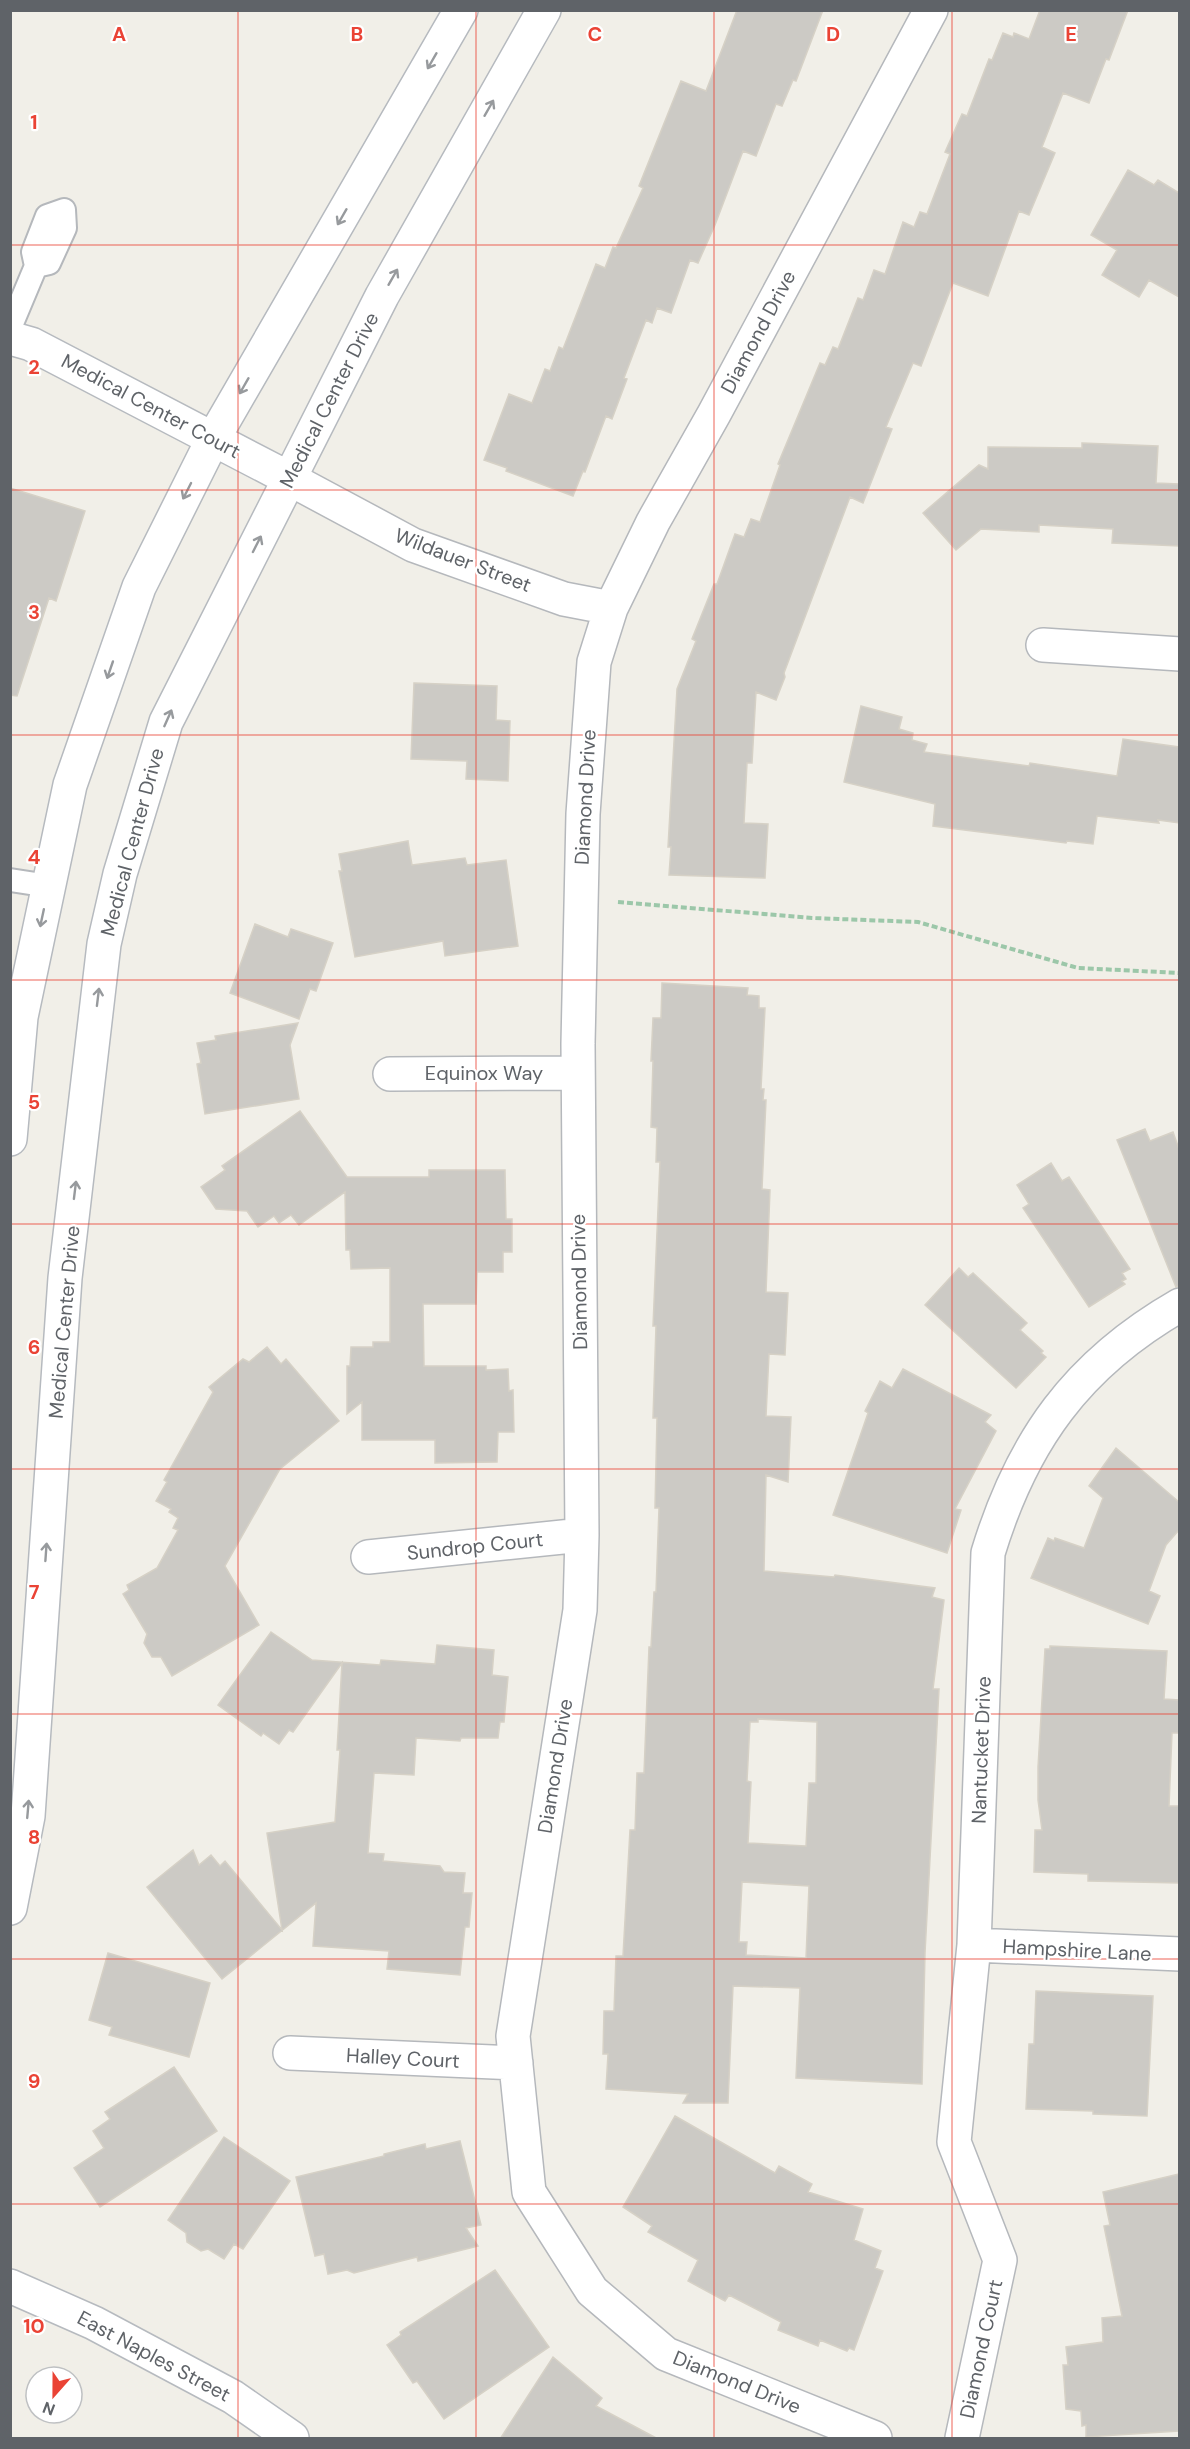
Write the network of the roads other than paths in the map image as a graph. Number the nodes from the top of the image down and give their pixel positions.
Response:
1 (461, 10) edge
2 (544, 10) edge
3 (931, 10) edge
4 (36, 266) dead end
5 (10, 328) edge
6 (10, 338) edge
7 (213, 439) junction
8 (290, 479) junction
9 (610, 608) junction
10 (1043, 645) dead end
11 (1179, 654) edge
12 (10, 880) edge
13 (49, 886) junction
14 (578, 1073) junction
15 (390, 1074) dead end
16 (10, 1139) edge
17 (1179, 1305) edge
18 (582, 1535) junction
19 (368, 1557) dead end
20 (10, 1908) edge
21 (974, 1945) junction
22 (1179, 1954) edge
23 (290, 2053) dead end
24 (516, 2064) junction
25 (1000, 2260) joint
26 (10, 2286) edge
27 (292, 2439) edge
28 (875, 2439) edge
29 (962, 2439) edge

1 -> 7 street
8 -> 2 street, Medical Center Drive
3 - 9 street, Diamond Drive
4 - 5 lane
6 - 7 street, Medical Center Court
7 - 8 street, Medical Center Court
7 -> 13 street
8 - 9 street, Wildauer Street
20 -> 8 street, Medical Center Drive
9 - 14 street, Diamond Drive
10 - 11 street
12 - 13 lane
13 -> 16 street
14 - 15 street, Equinox Way
14 - 18 street, Diamond Drive
17 - 21 street, Nantucket Drive
18 - 19 street, Sundrop Court
18 - 24 street, Diamond Drive
21 - 22 street, Hampshire Lane
21 - 25 street, Nantucket Drive
23 - 24 street, Halley Court
24 - 28 street, Diamond Drive
25 - 29 street, Diamond Court
26 - 27 street, East Naples Street

